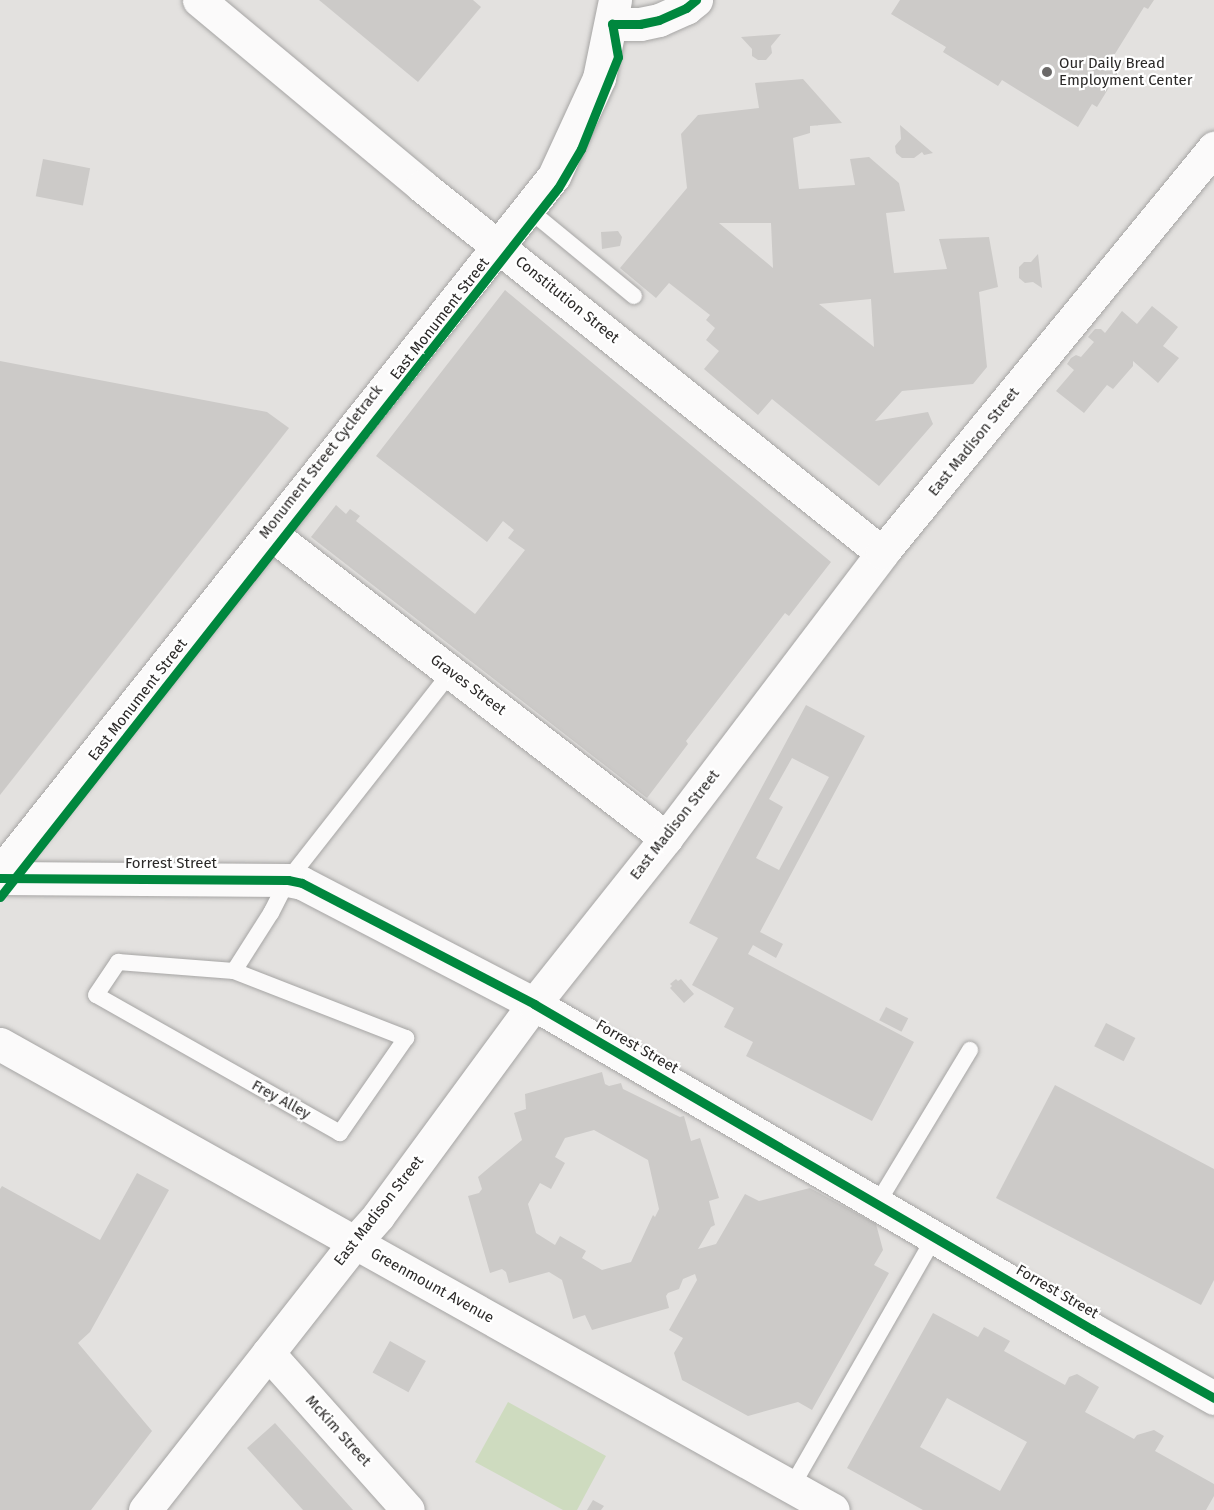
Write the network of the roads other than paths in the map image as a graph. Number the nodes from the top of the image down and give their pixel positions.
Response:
1 (199, 0) edge
2 (696, 0) edge
3 (613, 12) edge
4 (1214, 148) edge
5 (528, 209) junction
6 (498, 245) junction
7 (634, 296) dead end
8 (270, 533) junction
9 (882, 553) junction
10 (451, 672) junction
11 (666, 838) junction
12 (0, 873) edge
13 (0, 878) edge
14 (288, 880) junction
15 (234, 971) junction
16 (534, 1004) junction
17 (0, 1044) edge
18 (970, 1050) dead end
19 (877, 1204) junction
20 (934, 1238) junction
21 (354, 1242) junction
22 (268, 1353) junction
23 (1214, 1398) edge
24 (792, 1486) junction
25 (402, 1508) edge
26 (145, 1510) edge
27 (833, 1510) edge

1 - 6 main road, Constitution Street
2 - 3 main road, East Monument Street
3 - 5 main road, East Monument Street
4 - 9 main road, East Madison Street
5 - 6 main road, East Monument Street
5 - 7 lane
6 - 8 main road, East Monument Street
6 - 9 main road, Constitution Street
8 - 10 main road, Graves Street
8 - 12 main road, East Monument Street
9 - 11 main road, East Madison Street
10 - 11 main road, Graves Street
10 - 14 lane
11 - 16 main road, East Madison Street
13 - 14 main road, Forrest Street
14 - 15 lane
14 - 16 main road, Forrest Street
15 - 15 lane, Frey Alley
16 - 19 main road, Forrest Street
16 - 21 main road, East Madison Street
17 - 21 main road, Greenmount Avenue
18 - 19 lane
19 - 20 main road, Forrest Street
20 - 23 main road, Forrest Street
20 - 24 lane
21 - 22 main road, East Madison Street
21 - 24 main road, Greenmount Avenue
22 - 25 main road, McKim Street
22 - 26 main road, East Madison Street
24 - 27 main road, Greenmount Avenue

